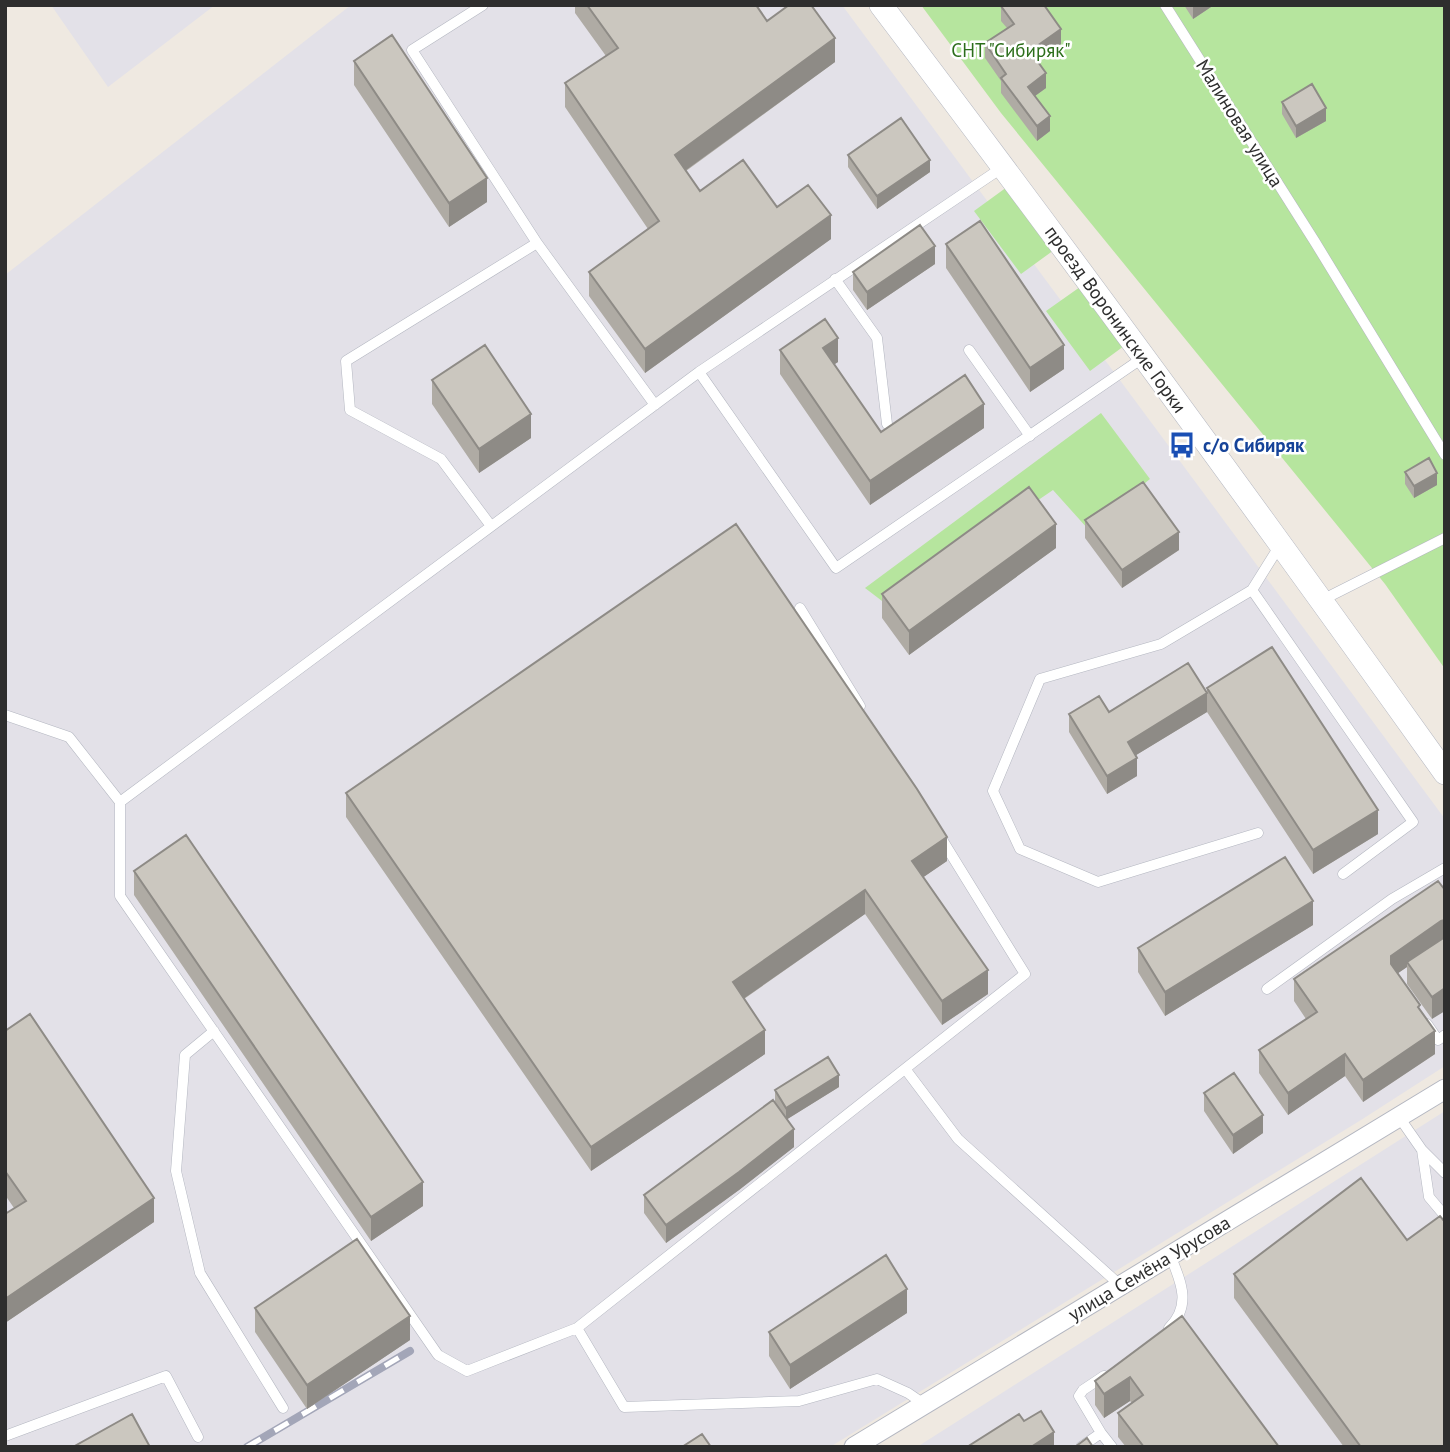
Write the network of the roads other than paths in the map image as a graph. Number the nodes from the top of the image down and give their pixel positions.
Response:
1 (483, 5) edge
2 (881, 5) edge
3 (1165, 5) edge
4 (1004, 166) junction
5 (537, 243) junction
6 (835, 279) junction
7 (970, 350) dead end
8 (1144, 357) junction
9 (699, 372) junction
10 (655, 405) junction
11 (887, 424) edge
12 (1030, 436) junction
13 (1445, 455) edge
14 (491, 526) junction
15 (1445, 538) edge
16 (1281, 544) junction
17 (1252, 590) junction
18 (1322, 600) junction
19 (800, 608) dead end
20 (865, 714) edge
21 (5, 715) edge
22 (1445, 773) edge
23 (120, 802) junction
24 (938, 833) edge
25 (1258, 833) dead end
26 (1445, 868) edge
27 (1343, 874) dead end
28 (1267, 989) dead end
29 (1418, 1011) edge
30 (214, 1031) junction
31 (1445, 1035) edge
32 (906, 1070) junction
33 (1445, 1089) edge
34 (1399, 1117) junction
35 (1422, 1150) junction
36 (1445, 1173) edge
37 (1445, 1216) edge
38 (1170, 1255) junction
39 (1120, 1285) junction
40 (577, 1328) junction
41 (1161, 1336) edge
42 (1117, 1367) edge
43 (924, 1405) junction
44 (283, 1408) dead end
45 (1101, 1433) junction
46 (5, 1436) edge
47 (198, 1437) dead end
48 (854, 1447) edge
49 (1081, 1447) edge
50 (1112, 1447) edge

1 - 5 lane
2 - 4 street, проезд Воронинские Горки
3 - 13 lane, Малиновая улица
4 - 6 lane
4 - 8 street, проезд Воронинские Горки
5 - 10 lane
5 - 14 lane
6 - 9 lane
6 - 11 lane
7 - 12 lane
8 - 12 lane
8 - 16 street, проезд Воронинские Горки
9 - 10 lane
9 - 12 lane
10 - 14 lane
14 - 23 lane
15 - 18 lane
16 - 17 lane
16 - 18 street, проезд Воронинские Горки
17 - 25 lane
17 - 27 lane
18 - 22 street, проезд Воронинские Горки
19 - 20 lane
21 - 23 lane
23 - 30 lane
24 - 32 lane
26 - 28 lane
29 - 31 lane
30 - 40 lane
30 - 44 lane
32 - 39 lane
32 - 40 lane
33 - 34 street, улица Семёна Урусова
34 - 35 lane
34 - 38 street, улица Семёна Урусова
35 - 36 lane
35 - 37 lane
38 - 39 street, улица Семёна Урусова
38 - 41 lane
39 - 43 street, улица Семёна Урусова
40 - 43 lane
42 - 45 lane
43 - 48 street, улица Семёна Урусова
45 - 49 lane
45 - 50 lane
46 - 47 lane

